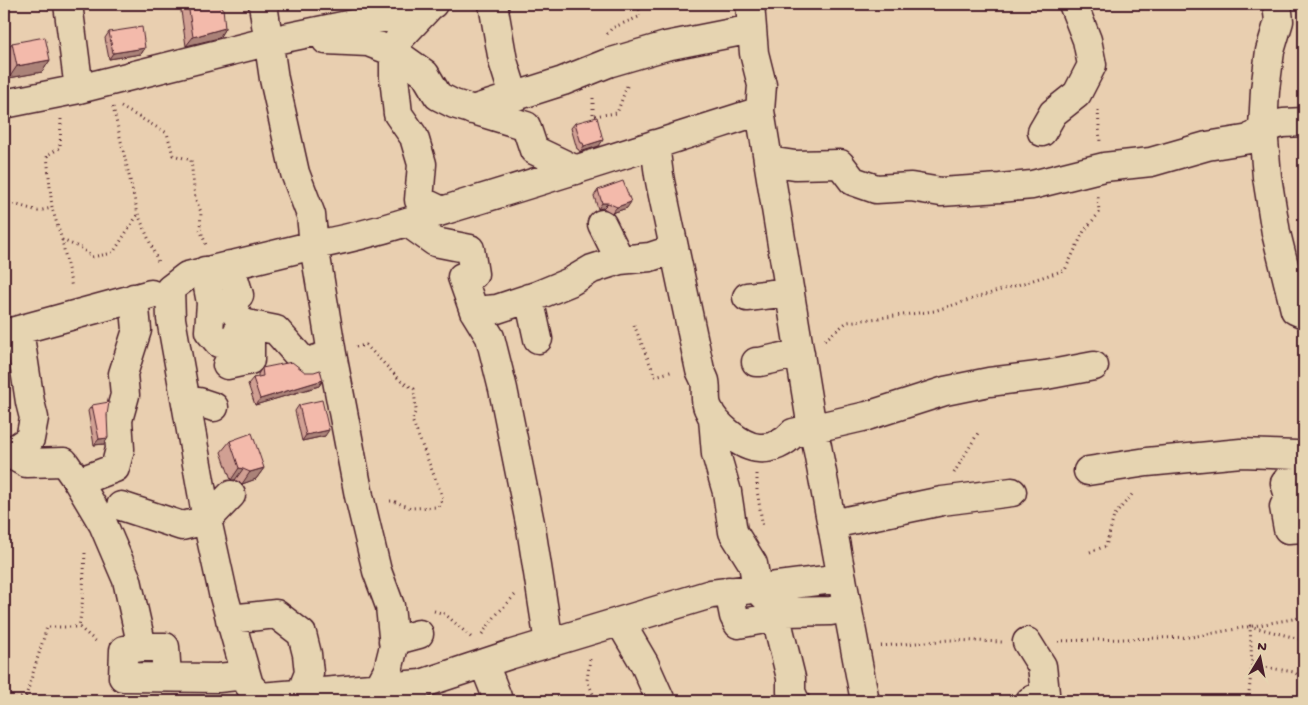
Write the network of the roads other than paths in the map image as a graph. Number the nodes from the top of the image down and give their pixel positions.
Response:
1 (68, 4) edge
2 (263, 4) edge
3 (433, 4) edge
4 (493, 4) edge
5 (1072, 4) edge
6 (1277, 4) edge
7 (352, 14) edge
8 (751, 16) edge
9 (275, 40) junction
10 (394, 52) junction
11 (69, 91) junction
12 (514, 96) junction
13 (4, 104) edge
14 (472, 110) junction
15 (760, 111) junction
16 (1304, 122) edge
17 (1263, 128) junction
18 (1042, 132) dead end
19 (655, 144) junction
20 (768, 161) junction
21 (576, 170) junction
22 (442, 211) junction
23 (602, 224) dead end
24 (396, 233) junction
25 (314, 245) junction
26 (674, 249) junction
27 (620, 260) junction
28 (217, 268) junction
29 (170, 289) junction
30 (790, 292) junction
31 (747, 297) dead end
32 (134, 298) junction
33 (542, 300) junction
34 (474, 311) junction
35 (1304, 314) edge
36 (12, 332) edge
37 (538, 339) dead end
38 (800, 353) junction
39 (332, 354) junction
40 (756, 362) dead end
41 (1094, 366) dead end
42 (187, 407) junction
43 (214, 407) dead end
44 (712, 418) junction
45 (812, 428) junction
46 (8, 454) edge
47 (115, 468) junction
48 (1088, 471) dead end
49 (78, 482) junction
50 (1012, 492) dead end
51 (231, 495) dead end
52 (106, 513) junction
53 (207, 520) junction
54 (832, 524) junction
55 (1304, 528) edge
56 (842, 578) junction
57 (758, 588) junction
58 (729, 591) junction
59 (848, 606) junction
60 (776, 617) junction
61 (230, 619) junction
62 (620, 622) junction
63 (1027, 642) road end
64 (549, 643) junction
65 (481, 664) junction
66 (249, 687) edge
67 (379, 687) junction
68 (438, 690) edge
69 (302, 693) junction
70 (497, 698) dead end
71 (661, 701) edge
72 (795, 701) edge
73 (865, 701) edge
74 (1030, 701) edge

1 - 11 street
2 - 9 street
3 - 7 street
3 - 10 street
4 - 12 street
5 - 18 street
6 - 17 street
7 - 9 street
8 - 12 street
8 - 15 street
9 - 10 street
9 - 11 street
9 - 25 street
10 - 14 street
10 - 22 street
11 - 13 street
12 - 14 street
14 - 21 street
15 - 19 street
15 - 20 street
16 - 17 street
17 - 20 street
17 - 35 street
19 - 21 street
19 - 26 street
20 - 30 street
21 - 22 street
22 - 24 street
23 - 27 street
24 - 25 street
24 - 34 street
25 - 28 street
25 - 39 street
26 - 27 street
26 - 44 street
27 - 33 street
28 - 29 street
28 - 39 street
29 - 32 street
29 - 42 street
30 - 31 street
30 - 38 street
32 - 36 street
32 - 47 street
33 - 34 street
33 - 37 street
34 - 64 street
36 - 46 street
38 - 40 street
38 - 45 street
39 - 67 street
41 - 45 street
42 - 43 street
42 - 53 street
44 - 45 street
44 - 57 street
45 - 54 street
46 - 49 street
47 - 49 street
47 - 52 street
48 - 55 street
49 - 52 street
50 - 54 street
51 - 53 street
52 - 53 street
52 - 66 street
53 - 61 street
54 - 56 street
56 - 57 street
56 - 59 street
57 - 58 street
57 - 60 street
58 - 60 street
58 - 62 street
59 - 60 street
59 - 73 street
60 - 72 street
61 - 66 street
61 - 69 street
62 - 64 street
62 - 71 street
63 - 74 street
64 - 65 street
65 - 68 street
65 - 70 street
66 - 69 street
67 - 68 street
67 - 69 street

